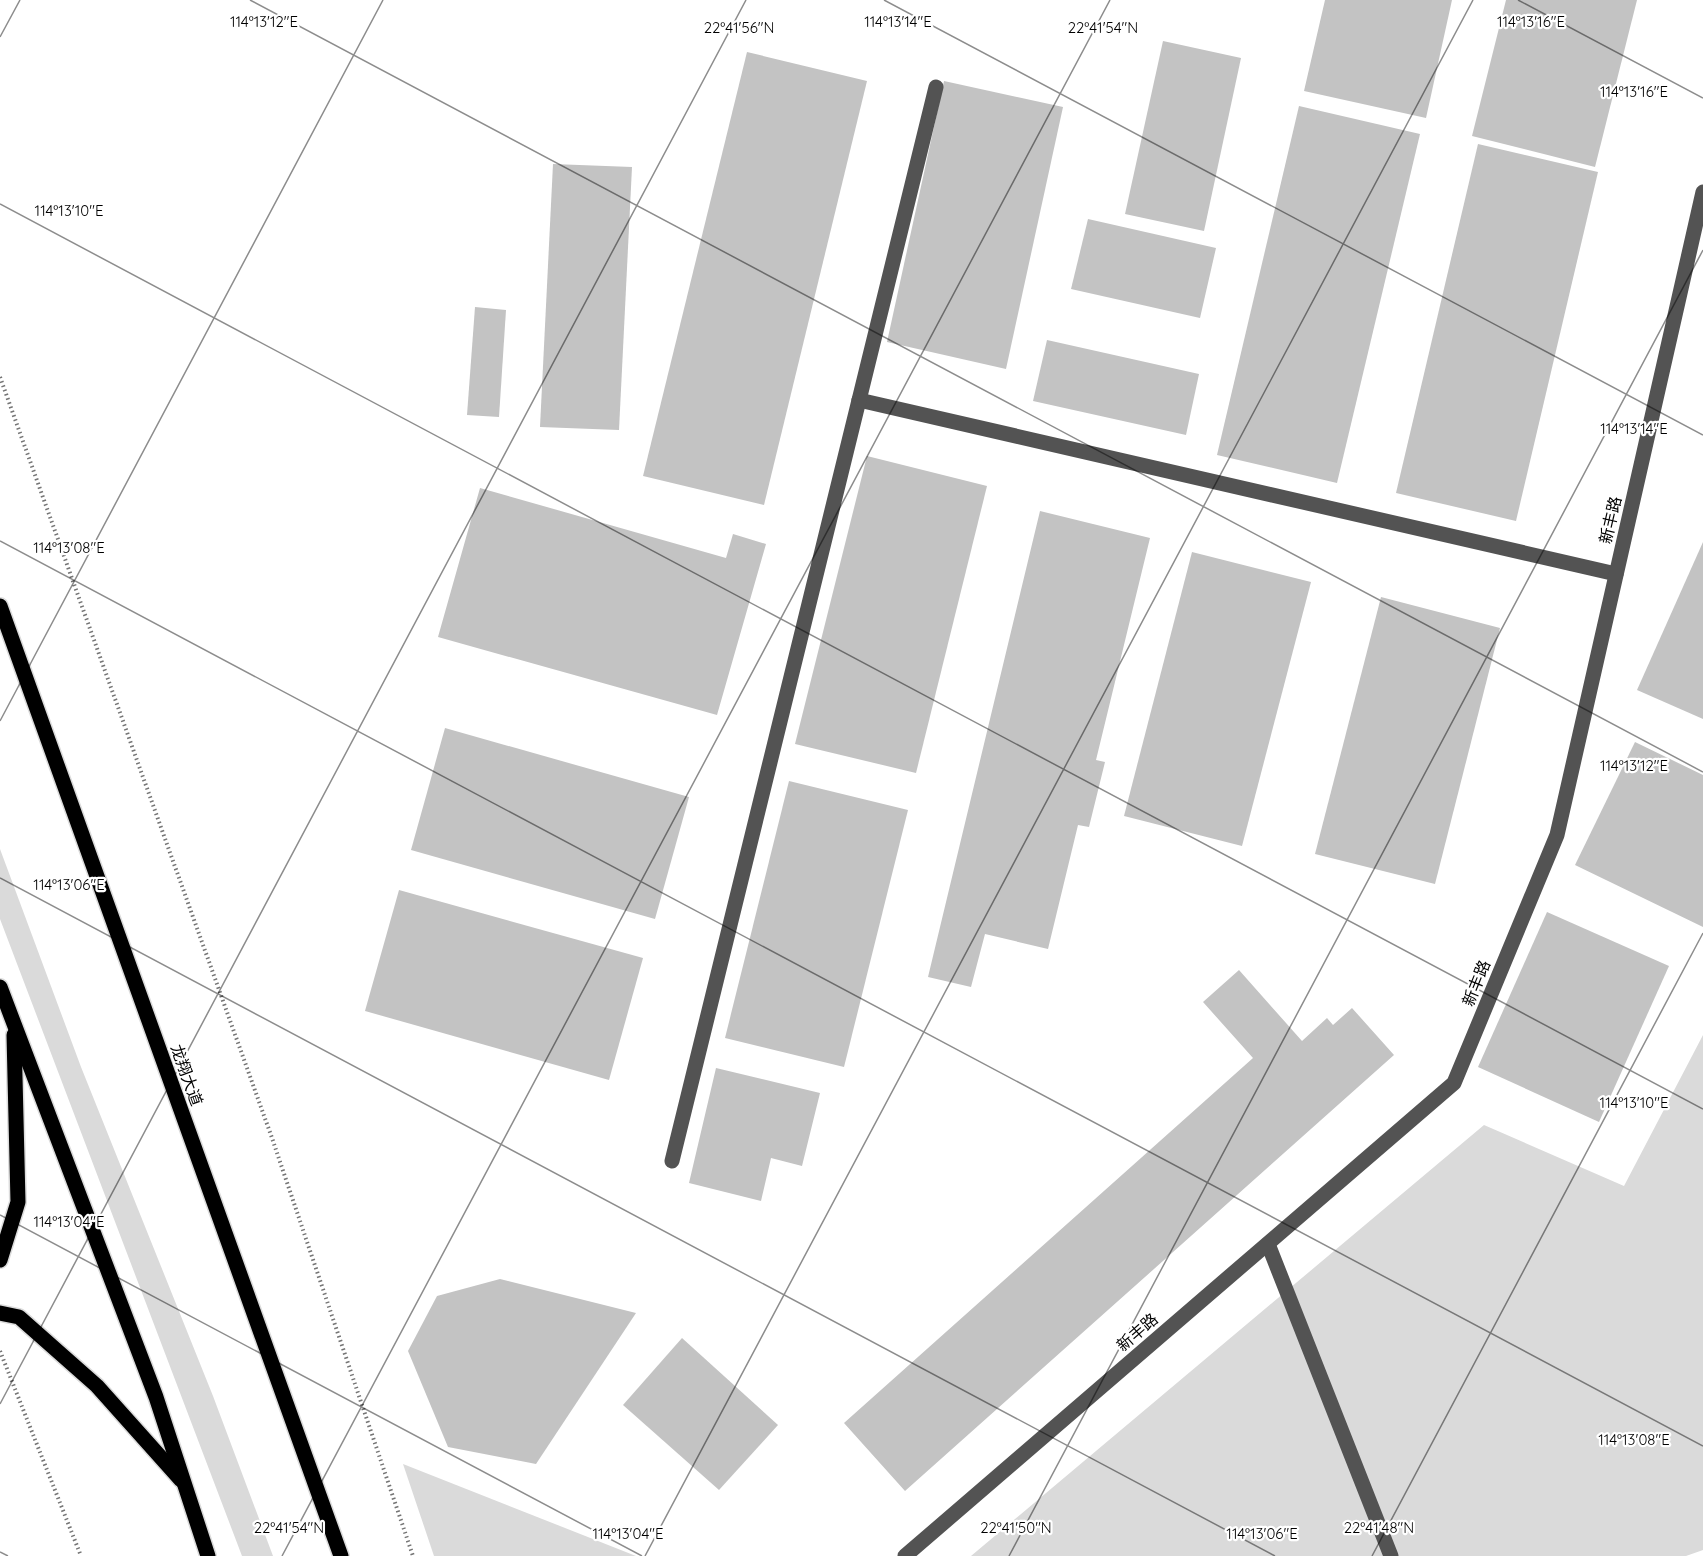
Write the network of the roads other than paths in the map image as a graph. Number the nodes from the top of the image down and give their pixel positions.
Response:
1 (936, 87) dead end
2 (1703, 192) edge
3 (859, 400) junction
4 (1616, 574) junction
5 (0, 606) edge
6 (0, 987) edge
7 (14, 1023) junction
8 (672, 1161) dead end
9 (1268, 1244) junction
10 (0, 1260) edge
11 (0, 1313) edge
12 (186, 1485) junction
13 (208, 1556) edge
14 (341, 1556) edge
15 (905, 1556) edge
16 (1390, 1556) edge

1 - 3 street
2 - 4 street, 新丰路
3 - 4 street
3 - 8 street
4 - 9 street, 新丰路
5 - 14 main road, 龙翔大道
6 - 7 main road
7 - 10 main road
7 - 12 main road
9 - 15 street, 新丰路
9 - 16 street
11 - 12 main road
12 - 13 main road

